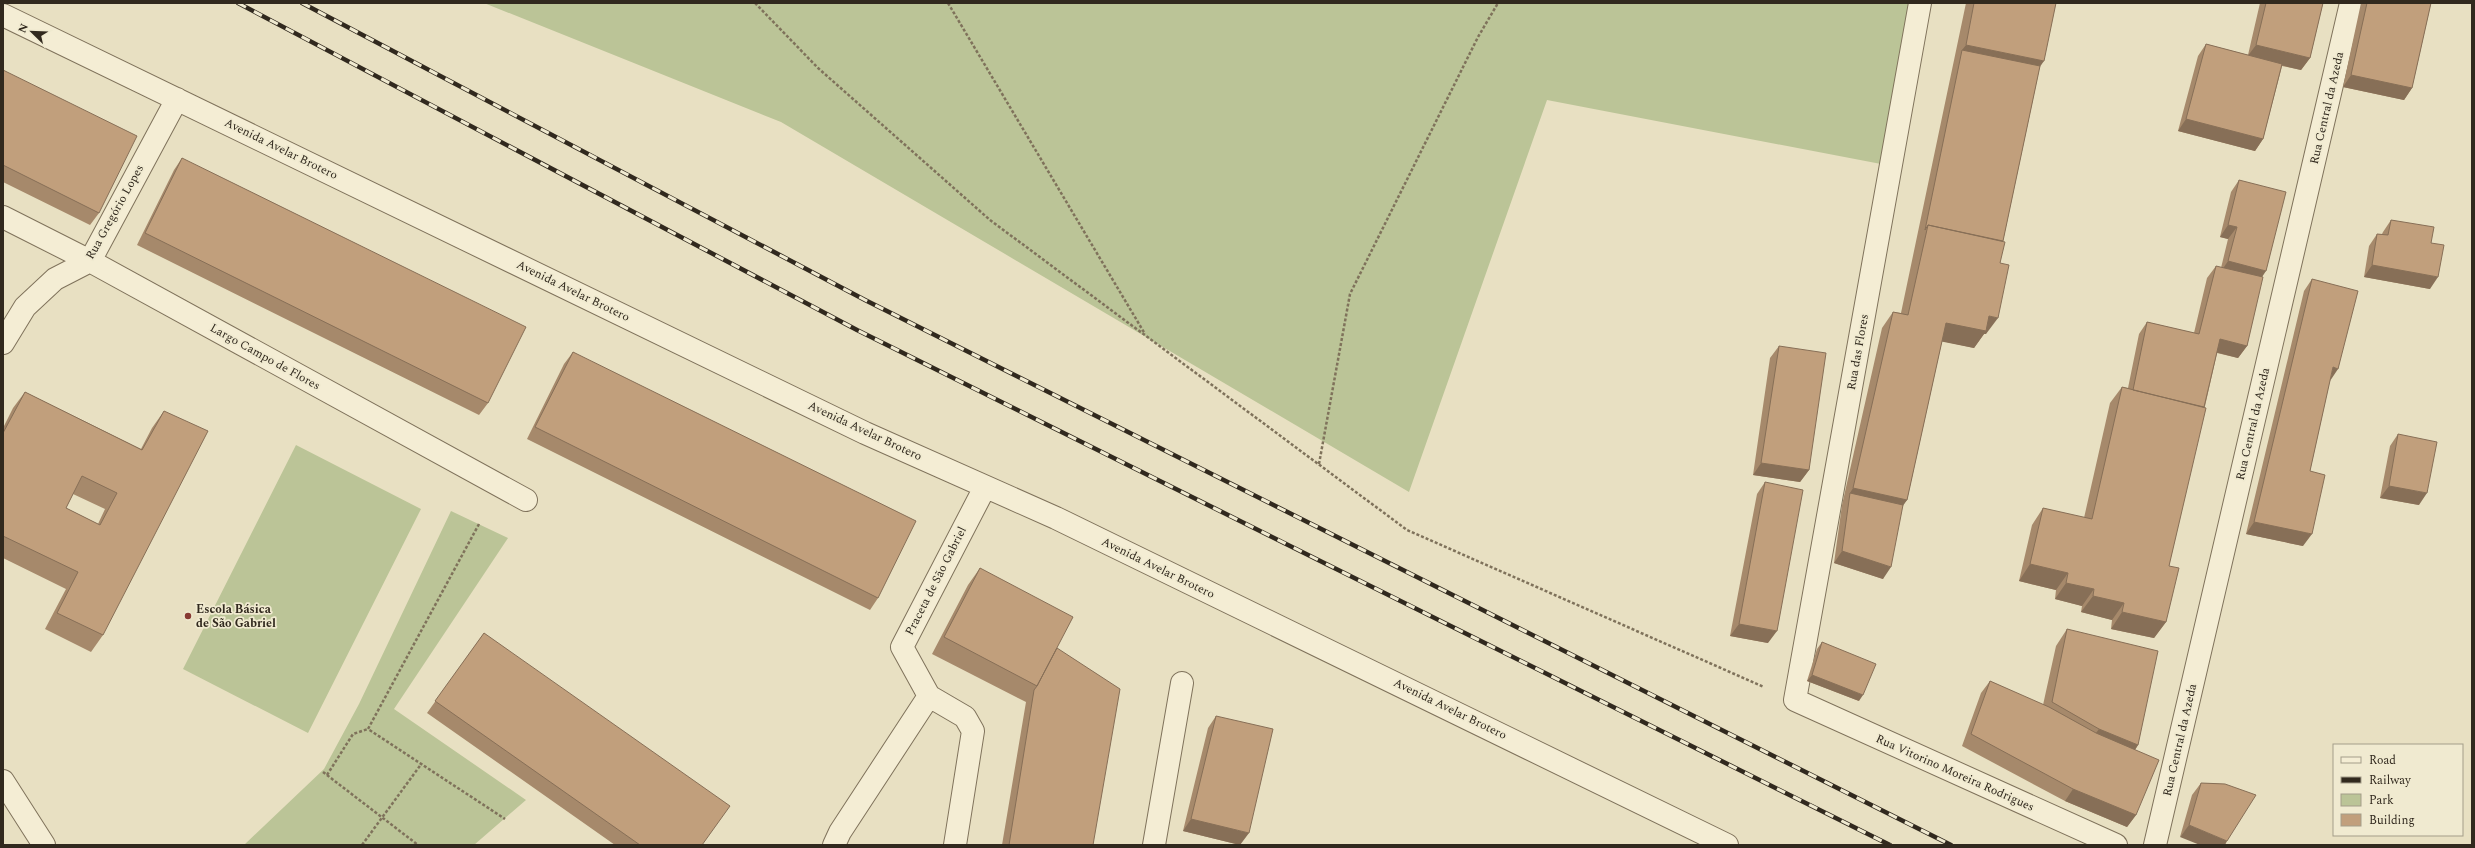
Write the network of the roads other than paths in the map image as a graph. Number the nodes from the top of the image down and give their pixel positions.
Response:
1 (1920, 3) edge
2 (2351, 3) edge
3 (3, 15) edge
4 (176, 99) junction
5 (3, 217) edge
6 (90, 260) junction
7 (3, 343) edge
8 (985, 487) junction
9 (526, 500) dead end
10 (1182, 683) dead end
11 (929, 696) junction
12 (1795, 700) joint
13 (3, 781) edge
14 (44, 845) edge
15 (834, 845) edge
16 (955, 845) edge
17 (1154, 845) edge
18 (1727, 845) edge
19 (2116, 845) edge
20 (2155, 845) edge

1 - 12 street, Rua das Flores
2 - 20 street, Rua Central da Azeda
3 - 4 street, Avenida Avelar Brotero
4 - 6 street, Rua Gregório Lopes
4 - 8 street, Avenida Avelar Brotero
5 - 6 street, Largo Campo de Flores
6 - 7 street, Rua Gregório Lopes
6 - 9 street, Largo Campo de Flores
8 - 11 street, Praceta de São Gabriel
8 - 18 street, Avenida Avelar Brotero
10 - 17 street
11 - 15 street
11 - 16 street
12 - 19 street, Rua Vitorino Moreira Rodrigues
13 - 14 street

